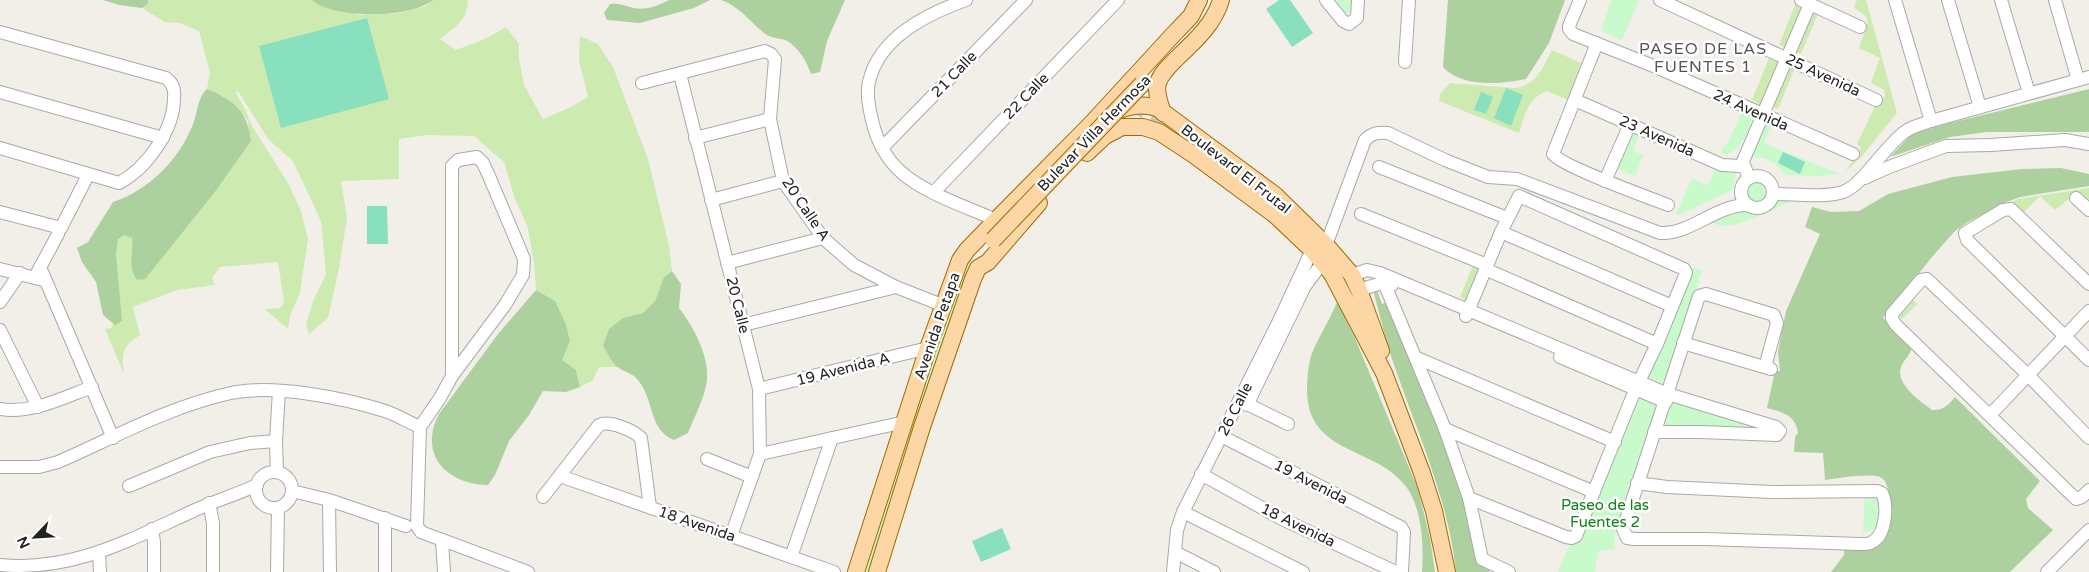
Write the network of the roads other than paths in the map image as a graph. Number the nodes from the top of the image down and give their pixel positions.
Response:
1 (966, 0) edge
2 (1026, 0) edge
3 (1118, 0) edge
4 (1199, 0) edge
5 (1204, 0) edge
6 (1213, 0) edge
7 (1221, 0) edge
8 (1326, 0) edge
9 (1358, 0) edge
10 (1409, 0) edge
11 (1580, 0) edge
12 (1660, 0) edge
13 (1895, 0) edge
14 (1948, 0) edge
15 (2001, 0) edge
16 (2055, 0) edge
17 (1806, 2) edge
18 (1860, 27) dead end
19 (0, 32) edge
20 (1597, 43) junction
21 (1165, 52) dead end
22 (1788, 59) junction
23 (1405, 62) dead end
24 (680, 74) junction
25 (2084, 79) edge
26 (642, 83) dead end
27 (0, 92) edge
28 (2029, 93) junction
29 (1575, 100) junction
30 (1876, 100) dead end
31 (1148, 105) junction
32 (1980, 107) junction
33 (1164, 113) junction
34 (1762, 115) junction
35 (770, 119) junction
36 (1097, 120) junction
37 (1931, 121) junction
38 (1630, 124) junction
39 (1143, 127) junction
40 (1113, 131) junction
41 (163, 138) junction
42 (696, 138) junction
43 (2089, 144) edge
44 (0, 148) edge
45 (882, 148) junction
46 (1853, 154) dead end
47 (1740, 166) junction
48 (1379, 167) dead end
49 (88, 175) junction
50 (1749, 178) junction
51 (783, 181) junction
52 (1605, 181) junction
53 (1851, 188) junction
54 (934, 192) junction
55 (1774, 194) junction
56 (1264, 197) dead end
57 (2076, 198) dead end
58 (711, 200) junction
59 (1745, 200) junction
60 (1668, 205) dead end
61 (2089, 210) edge
62 (0, 212) edge
63 (1361, 214) dead end
64 (1507, 218) junction
65 (996, 220) junction
66 (1288, 226) junction
67 (1501, 232) junction
68 (58, 234) dead end
69 (823, 238) junction
70 (1323, 258) junction
71 (727, 263) junction
72 (1486, 267) junction
73 (978, 268) junction
74 (0, 269) edge
75 (20, 274) junction
76 (40, 275) junction
77 (1383, 278) junction
78 (1356, 282) junction
79 (2089, 284) edge
80 (896, 287) junction
81 (0, 302) edge
82 (942, 305) junction
83 (1672, 306) junction
84 (2089, 311) edge
85 (1467, 312) junction
86 (743, 325) junction
87 (0, 330) edge
88 (2064, 335) junction
89 (1683, 343) junction
90 (1657, 344) junction
91 (928, 348) junction
92 (1417, 358) junction
93 (2089, 360) edge
94 (1384, 373) junction
95 (452, 376) junction
96 (2028, 376) junction
97 (1638, 386) junction
98 (92, 387) junction
99 (759, 389) junction
100 (279, 391) junction
101 (1667, 398) junction
102 (1243, 402) junction
103 (38, 407) junction
104 (0, 408) edge
105 (1990, 414) junction
106 (904, 422) junction
107 (1288, 424) dead end
108 (420, 427) junction
109 (922, 427) junction
110 (1445, 429) junction
111 (1654, 432) junction
112 (112, 438) junction
113 (832, 438) junction
114 (1224, 438) junction
115 (2089, 438) edge
116 (276, 441) junction
117 (1615, 442) junction
118 (760, 454) junction
119 (707, 459) dead end
120 (0, 467) edge
121 (277, 472) junction
122 (560, 476) junction
123 (1205, 476) junction
124 (752, 477) junction
125 (1637, 483) junction
126 (129, 486) dead end
127 (257, 490) junction
128 (2089, 490) edge
129 (292, 491) junction
130 (1594, 492) junction
131 (543, 497) dead end
132 (1469, 498) junction
133 (329, 500) junction
134 (210, 503) junction
135 (650, 507) junction
136 (278, 508) junction
137 (1186, 514) junction
138 (385, 518) junction
139 (412, 528) junction
140 (152, 529) junction
141 (2089, 530) edge
142 (731, 536) junction
143 (442, 540) junction
144 (99, 553) junction
145 (1178, 554) junction
146 (791, 557) junction
147 (0, 565) edge
148 (40, 568) edge
149 (1502, 571) edge
150 (100, 572) edge
151 (154, 572) edge
152 (213, 572) edge
153 (278, 572) edge
154 (330, 572) edge
155 (385, 572) edge
156 (444, 572) edge
157 (528, 572) edge
158 (834, 572) edge
159 (856, 572) edge
160 (877, 572) edge
161 (1173, 572) edge
162 (1181, 572) edge
163 (1214, 572) edge
164 (1303, 572) edge
165 (1396, 572) edge
166 (1402, 572) edge
167 (1447, 572) edge
168 (2047, 572) edge

1 - 45 street
2 - 45 street, 21 Calle
3 - 54 street, 22 Calle
4 - 36 main road, Bulevar Villa Hermosa
5 - 21 main road
6 - 73 main road, Bulevar Villa Hermosa, bridge
7 - 33 main road
8 - 9 street
10 - 23 street
11 - 20 street, 24 Avenida
12 - 22 street, 25 Avenida
13 - 37 street
14 - 32 street
15 - 28 street
16 - 25 street
17 - 18 street
17 - 22 street
19 - 41 street
20 - 29 street
20 - 34 street, 24 Avenida
22 - 30 street, 25 Avenida
22 - 34 street
24 - 26 street
24 - 35 street, 20 Calle A
24 - 42 street, 20 Calle
25 - 28 street
27 - 41 street
28 - 32 street
29 - 38 street, 23 Avenida
29 - 52 street
31 - 33 main road, Boulevard El Frutal
31 - 36 main road
31 - 39 main road
32 - 37 street
33 - 70 main road, Boulevard El Frutal
34 - 46 street, 24 Avenida
34 - 47 street
35 - 42 street
35 - 51 street, 20 Calle A
36 - 40 main road
36 - 65 main road, Avenida Petapa
37 - 53 street
38 - 47 street, 23 Avenida
38 - 52 street
39 - 40 main road, Boulevard El Frutal
39 - 66 main road, Boulevard El Frutal
40 - 73 main road, Avenida Petapa
41 - 49 street
42 - 58 street, 20 Calle
43 - 53 street
44 - 49 street
45 - 54 street
47 - 50 street
48 - 64 street
49 - 62 street
50 - 55 street
50 - 59 street
51 - 58 street
51 - 69 street, 20 Calle A
52 - 60 street
53 - 55 street
54 - 65 street
55 - 59 street
56 - 66 main road
57 - 61 street
58 - 71 street, 20 Calle
59 - 70 street, 26 Calle
63 - 72 street
64 - 67 street
64 - 83 street
65 - 82 main road, Avenida Petapa
66 - 70 main road, Boulevard El Frutal
67 - 72 street
67 - 83 street
68 - 76 street
69 - 71 street
69 - 80 street, 20 Calle A
70 - 78 main road, Boulevard El Frutal
70 - 78 main road
70 - 94 main road, Boulevard El Frutal
70 - 102 street, 26 Calle
71 - 86 street, 20 Calle
72 - 85 street
72 - 90 street
73 - 109 main road, Avenida Petapa
74 - 75 street
75 - 76 street
75 - 81 street
76 - 98 street
77 - 78 street
77 - 85 street
77 - 92 street
78 - 94 main road, Boulevard El Frutal
79 - 88 street
80 - 82 street, 20 Calle A
80 - 86 street
82 - 91 main road, Avenida Petapa
83 - 90 street
84 - 88 street
85 - 97 street
86 - 99 street, 20 Calle
87 - 103 street
88 - 93 street
88 - 96 street
89 - 89 street
89 - 101 street
90 - 97 street
91 - 99 street, 19 Avenida A
91 - 106 main road, Avenida Petapa
92 - 110 street
92 - 117 street
94 - 167 main road, Boulevard El Frutal
95 - 95 street
95 - 108 street
96 - 105 street
96 - 105 street
96 - 115 street
97 - 101 street
97 - 117 street
98 - 103 street
98 - 112 street
99 - 118 street, 20 Calle
100 - 108 street
100 - 112 street
100 - 116 street
101 - 111 street
101 - 111 street
102 - 107 street
102 - 114 street, 26 Calle
103 - 104 street
105 - 128 street
106 - 109 main road
106 - 113 street
106 - 159 main road, Avenida Petapa
108 - 139 street
109 - 160 main road, Avenida Petapa
110 - 130 street
110 - 132 street
111 - 125 street
112 - 120 street
113 - 118 street
113 - 146 street
114 - 123 street, 26 Calle
114 - 166 street, 19 Avenida
116 - 121 street
116 - 126 street
117 - 130 street
118 - 124 street, 20 Calle
119 - 124 street
121 - 127 street
121 - 129 street
122 - 131 street
122 - 135 street, 18 Avenida
122 - 135 street
123 - 137 street, 26 Calle
123 - 165 street, 18 Avenida
124 - 142 street, 20 Calle
125 - 125 street
127 - 134 street
127 - 136 street
129 - 133 street
129 - 136 street
130 - 132 street
132 - 149 street
133 - 138 street
133 - 154 street
134 - 140 street
134 - 152 street
135 - 142 street, 18 Avenida
136 - 153 street
137 - 145 street, 26 Calle
137 - 164 street
138 - 139 street
138 - 155 street
139 - 143 street
140 - 144 street
140 - 151 street
141 - 168 street
142 - 146 street, 18 Avenida
143 - 156 street
143 - 157 street
144 - 148 street
144 - 150 street
145 - 161 street, 26 Calle
145 - 162 street, 26 Calle
145 - 163 street
146 - 158 street, 18 Avenida
147 - 148 street

